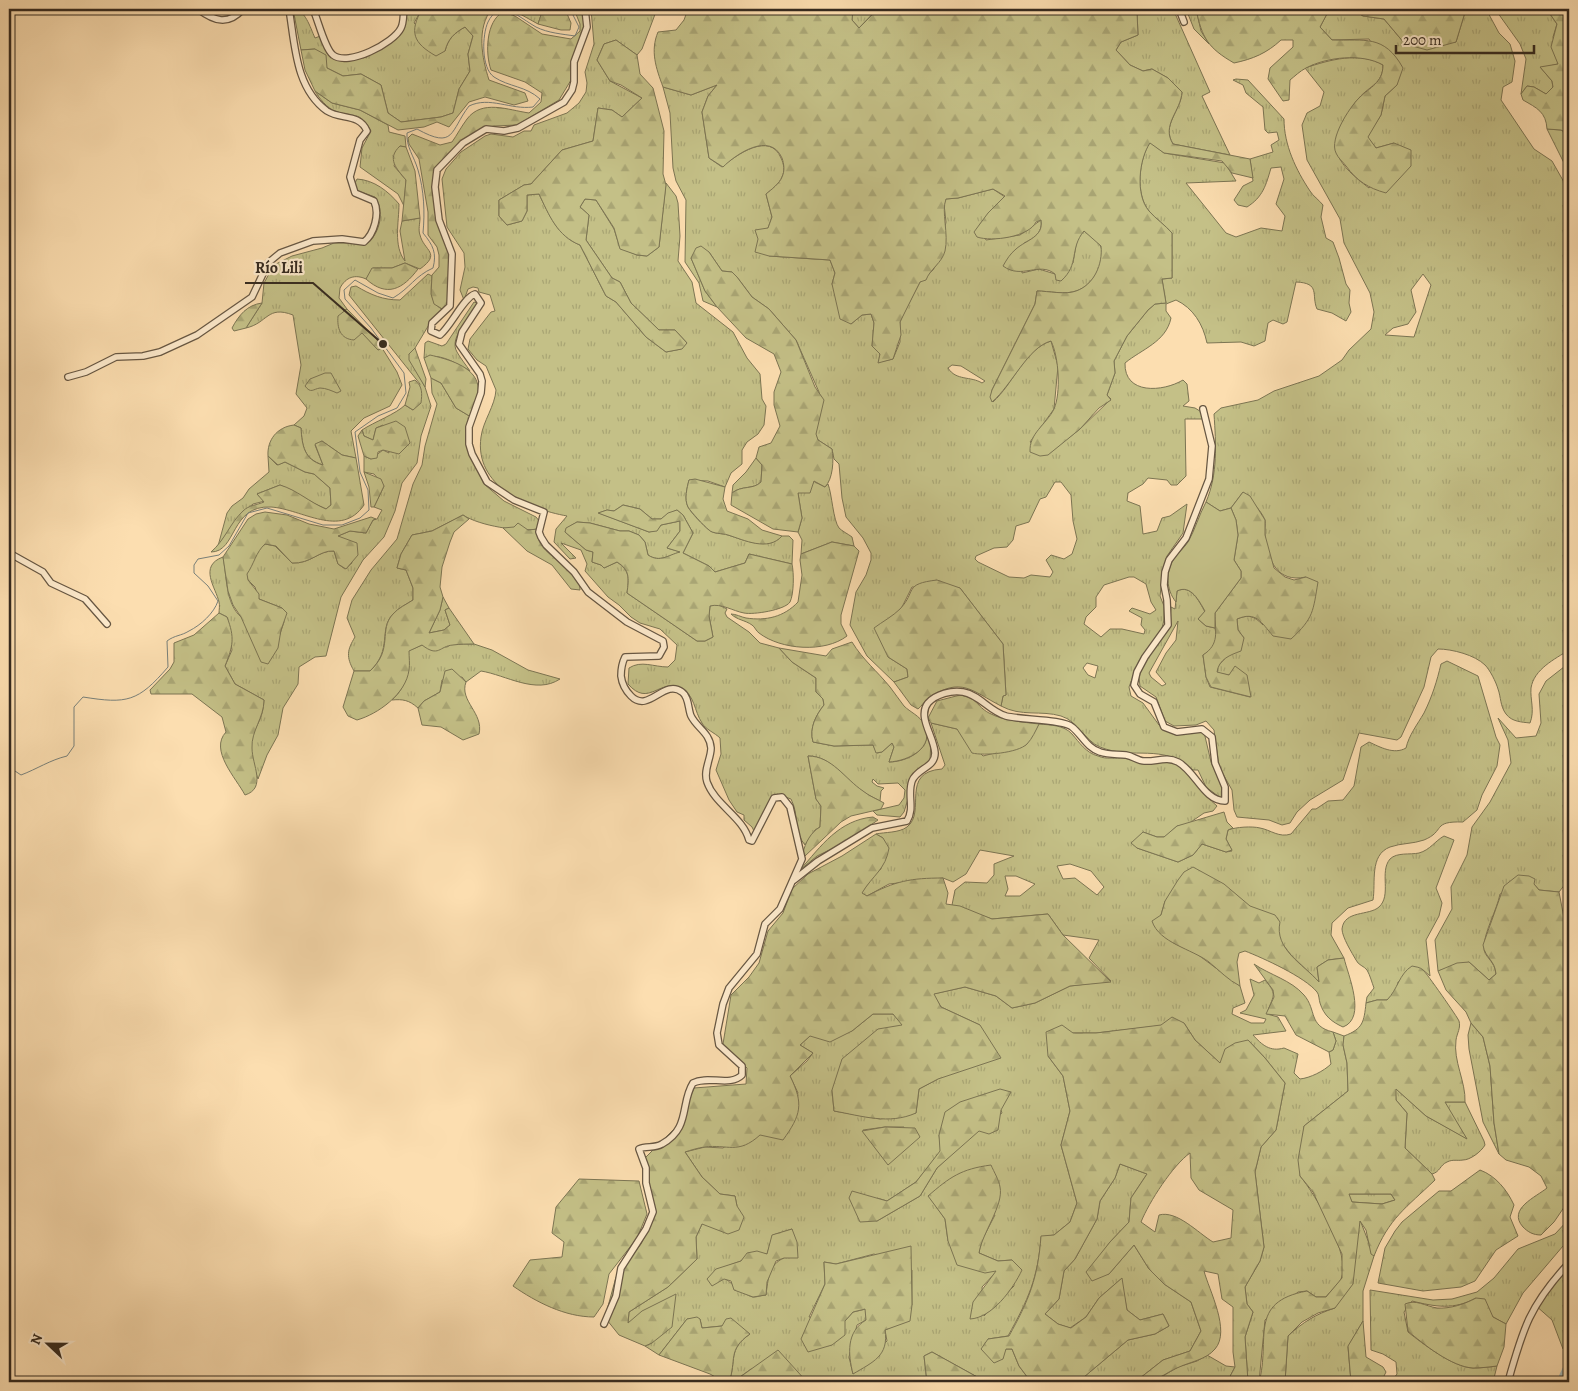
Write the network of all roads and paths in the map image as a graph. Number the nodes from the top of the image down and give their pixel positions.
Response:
1 (198, 9) edge
2 (243, 9) edge
3 (289, 9) edge
4 (313, 9) edge
5 (404, 9) edge
6 (586, 9) edge
7 (1179, 9) edge
8 (1184, 22) dead end
9 (68, 378) dead end
10 (1203, 409) dead end
11 (9, 553) edge
12 (107, 624) dead end
13 (792, 882) junction
14 (1569, 1263) edge
15 (604, 1324) dead end
16 (1508, 1382) edge

1 - 2 street
3 - 9 street
4 - 5 street
6 - 13 street
7 - 8 street
10 - 13 street
11 - 12 street
13 - 15 street
14 - 16 street

